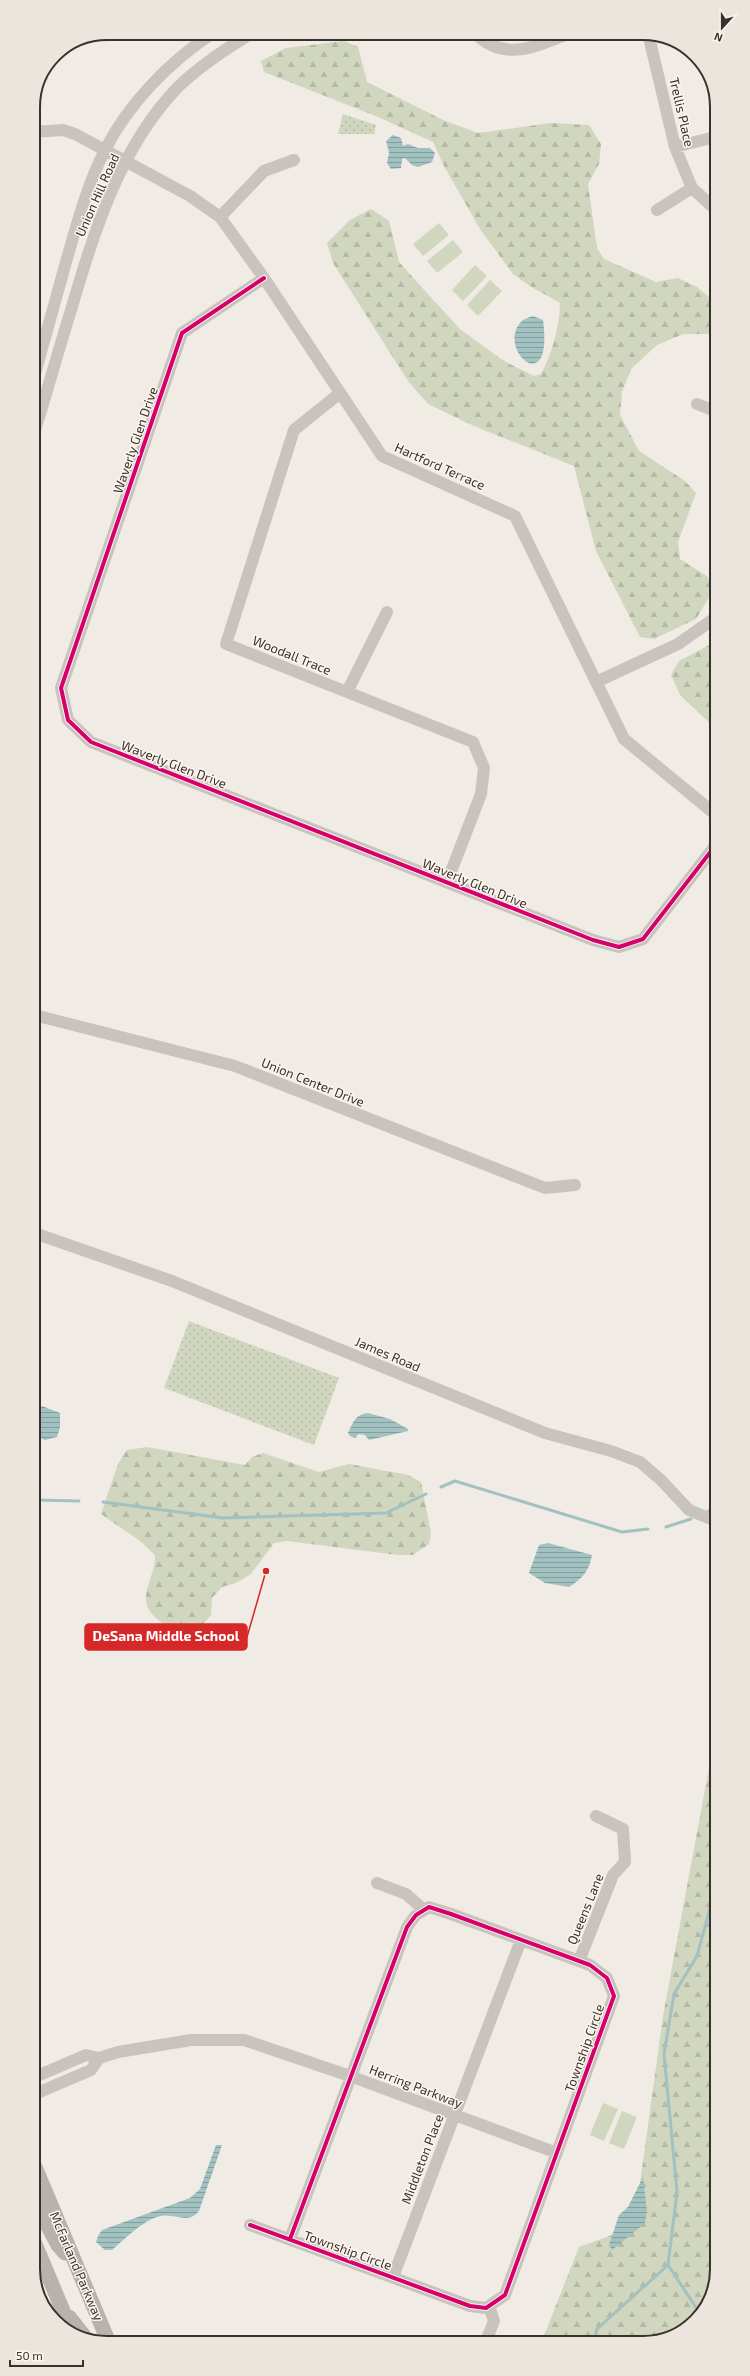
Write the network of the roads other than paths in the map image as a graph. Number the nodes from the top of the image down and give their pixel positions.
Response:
1 (204, 40) edge
2 (242, 40) edge
3 (481, 40) edge
4 (552, 40) edge
5 (650, 40) edge
6 (40, 132) edge
7 (710, 138) edge
8 (675, 147) junction
9 (105, 149) junction
10 (294, 160) dead end
11 (127, 161) junction
12 (692, 188) junction
13 (710, 204) edge
14 (657, 210) dead end
15 (220, 217) junction
16 (264, 278) junction
17 (40, 356) edge
18 (340, 393) junction
19 (697, 404) dead end
20 (710, 409) edge
21 (40, 414) edge
22 (387, 612) dead end
23 (710, 622) edge
24 (596, 682) junction
25 (348, 692) junction
26 (710, 810) edge
27 (710, 852) edge
28 (447, 882) junction
29 (40, 1017) edge
30 (575, 1184) dead end
31 (40, 1234) edge
32 (710, 1519) edge
33 (596, 1816) dead end
34 (377, 1883) dead end
35 (423, 1909) junction
36 (521, 1940) junction
37 (580, 1961) junction
38 (99, 2058) junction
39 (40, 2075) edge
40 (350, 2076) junction
41 (40, 2092) edge
42 (454, 2115) junction
43 (557, 2154) junction
44 (40, 2179) edge
45 (40, 2211) edge
46 (250, 2225) dead end
47 (290, 2239) junction
48 (40, 2256) edge
49 (77, 2265) junction
50 (393, 2277) junction
51 (488, 2306) junction
52 (63, 2310) junction
53 (68, 2324) edge
54 (79, 2330) edge
55 (106, 2336) edge
56 (488, 2336) edge

1 - 9 street, Union Hill Road
2 - 11 street, Union Hill Road
3 - 4 street
5 - 8 street, Trellis Place
6 - 9 street, Hartford Terrace
7 - 8 street
8 - 12 street, Trellis Place
9 - 11 street, Hartford Terrace
9 - 17 street, Union Hill Road
10 - 15 street
11 - 15 street, Hartford Terrace
11 - 21 street, Union Hill Road
12 - 13 street, Trellis Place
12 - 14 street
15 - 16 street, Hartford Terrace
16 - 18 street, Hartford Terrace
16 - 28 street, Waverly Glen Drive
18 - 24 street, Hartford Terrace
18 - 25 street, Woodall Trace
19 - 20 street
22 - 25 street
23 - 24 street
24 - 26 street, Hartford Terrace
25 - 28 street, Woodall Trace
27 - 28 street, Waverly Glen Drive
29 - 30 street, Union Center Drive
31 - 32 street, James Road
33 - 37 street, Queens Lane
34 - 35 street
35 - 36 street, Township Circle
35 - 40 street, Township Circle
36 - 37 street, Township Circle
36 - 42 street, Middleton Place
37 - 43 street, Township Circle
38 - 39 street, Herring Parkway
38 - 40 street, Herring Parkway
38 - 41 street
40 - 42 street, Herring Parkway
40 - 47 street, Township Circle
42 - 43 street, Herring Parkway
42 - 50 street, Middleton Place
43 - 51 street, Township Circle
44 - 49 main road, McFarland Parkway
45 - 49 main road
46 - 47 street, Township Circle
47 - 50 street, Township Circle
48 - 52 main road
49 - 55 main road, McFarland Parkway
50 - 51 street, Township Circle
51 - 56 street
52 - 53 main road
52 - 54 main road

